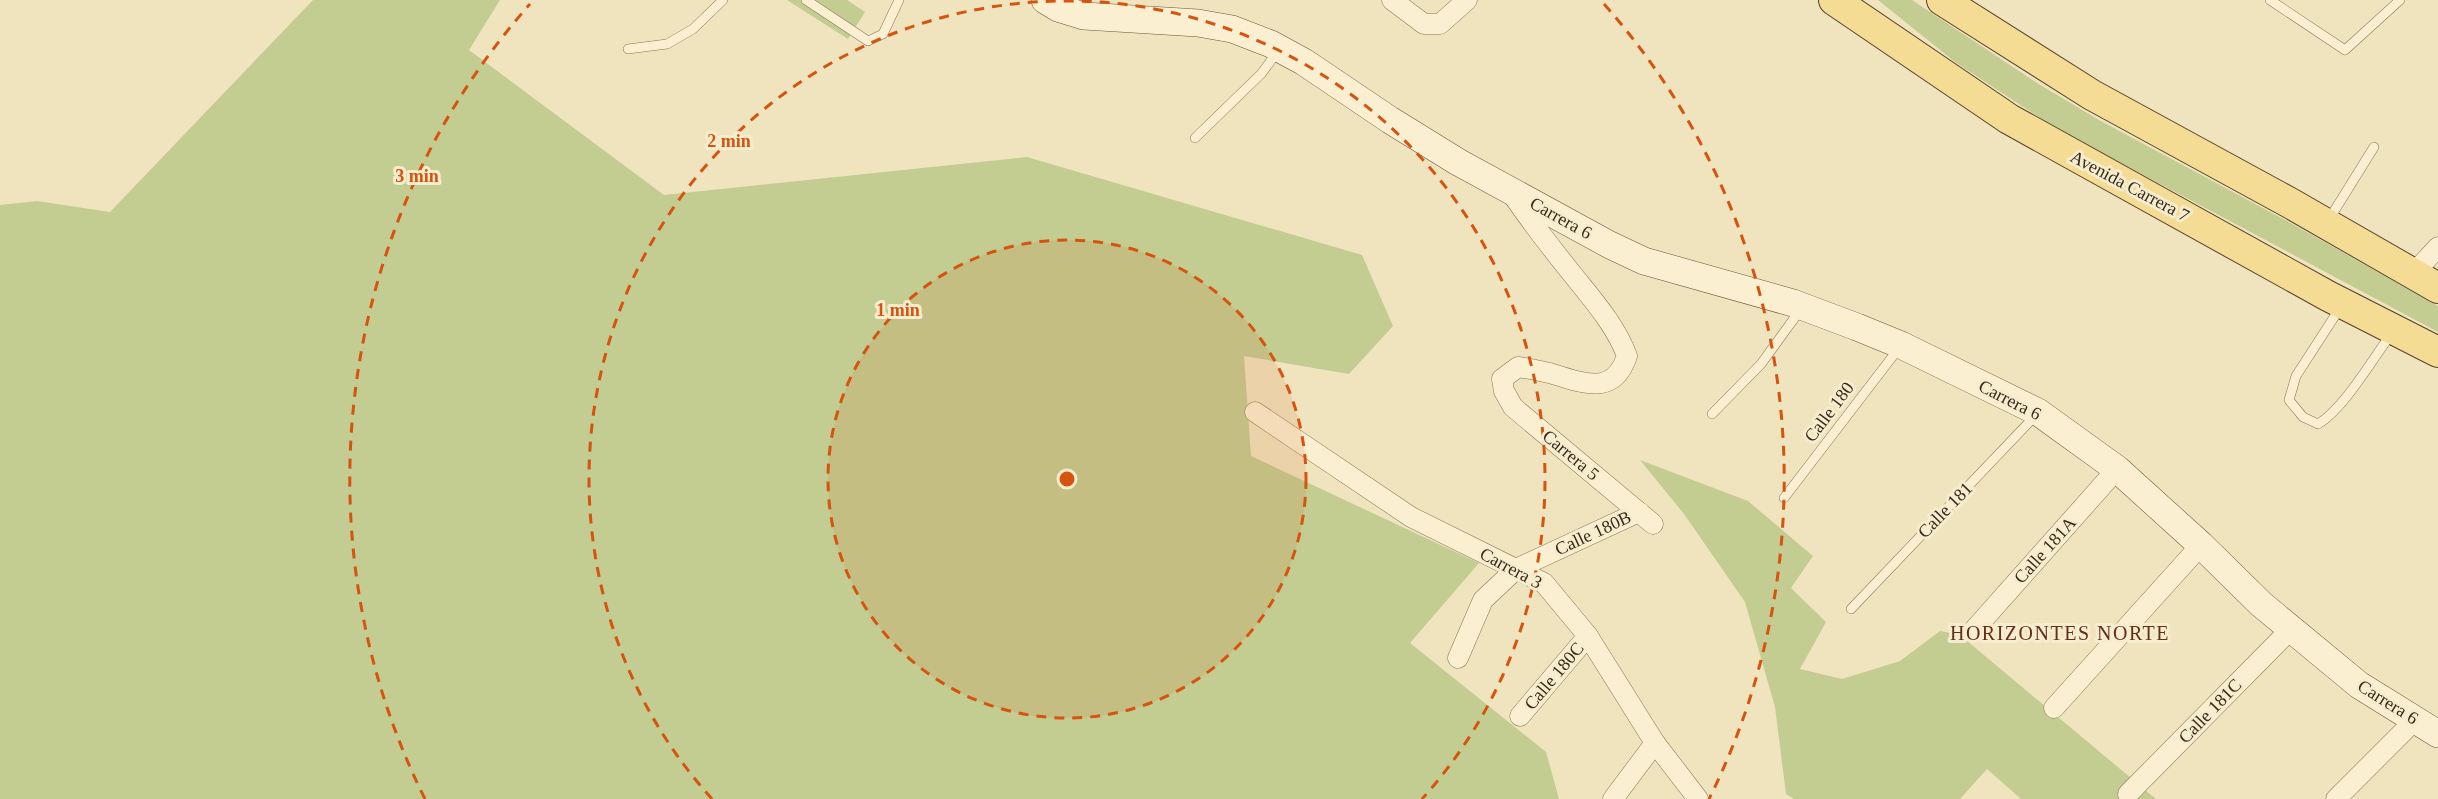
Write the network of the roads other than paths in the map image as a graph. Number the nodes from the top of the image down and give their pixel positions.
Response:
1 (723, 0) edge
2 (806, 0) edge
3 (899, 0) edge
4 (1045, 0) edge
5 (1392, 0) edge
6 (1467, 0) edge
7 (1834, 0) edge
8 (1942, 0) edge
9 (2270, 0) edge
10 (2400, 0) edge
11 (628, 49) dead end
12 (1280, 49) junction
13 (1195, 138) dead end
14 (2374, 147) dead end
15 (1509, 189) junction
16 (2326, 224) junction
17 (2438, 247) edge
18 (2425, 281) edge
19 (2343, 303) junction
20 (1802, 307) junction
21 (2393, 330) junction
22 (1901, 345) junction
23 (2438, 352) edge
24 (1502, 379) joint
25 (1255, 412) dead end
26 (2038, 412) junction
27 (1712, 414) dead end
28 (2117, 469) junction
29 (1784, 498) dead end
30 (1646, 518) joint
31 (2201, 545) junction
32 (1516, 569) junction
33 (1851, 609) dead end
34 (2292, 628) junction
35 (1973, 630) dead end
36 (1588, 636) junction
37 (1458, 658) dead end
38 (2054, 708) dead end
39 (1520, 716) dead end
40 (2427, 727) edge
41 (1656, 743) junction
42 (2128, 794) dead end
43 (1613, 799) edge
44 (1698, 799) edge
45 (2336, 799) edge

1 - 11 lane
2 - 3 lane
4 - 12 street, Carrera 6
5 - 6 street
7 - 19 main road, Avenida Carrera 7
8 - 16 main road
9 - 10 lane
12 - 13 lane
12 - 15 street, Carrera 6
14 - 16 lane
15 - 20 street, Carrera 6
15 - 24 street, Carrera 6
16 - 18 main road
17 - 18 street
19 - 21 main road, Avenida Carrera 7
19 - 21 lane
20 - 22 street, Carrera 6
20 - 27 lane
21 - 23 main road, Avenida Carrera 7
22 - 26 street, Carrera 6
22 - 29 lane, Calle 180
24 - 30 street, Carrera 5
25 - 32 street, Carrera 3
26 - 28 street, Carrera 6
26 - 33 lane, Calle 181
28 - 31 street, Carrera 6
28 - 35 street, Calle 181A
30 - 32 street, Calle 180B
31 - 34 street, Carrera 6
31 - 38 street
32 - 36 street, Carrera 3
32 - 37 street, Calle 180B
34 - 40 street, Carrera 6
34 - 42 street, Calle 181C
36 - 39 street, Calle 180C
36 - 41 street, Carrera 3
40 - 45 street
41 - 43 street
41 - 44 street, Carrera 3

